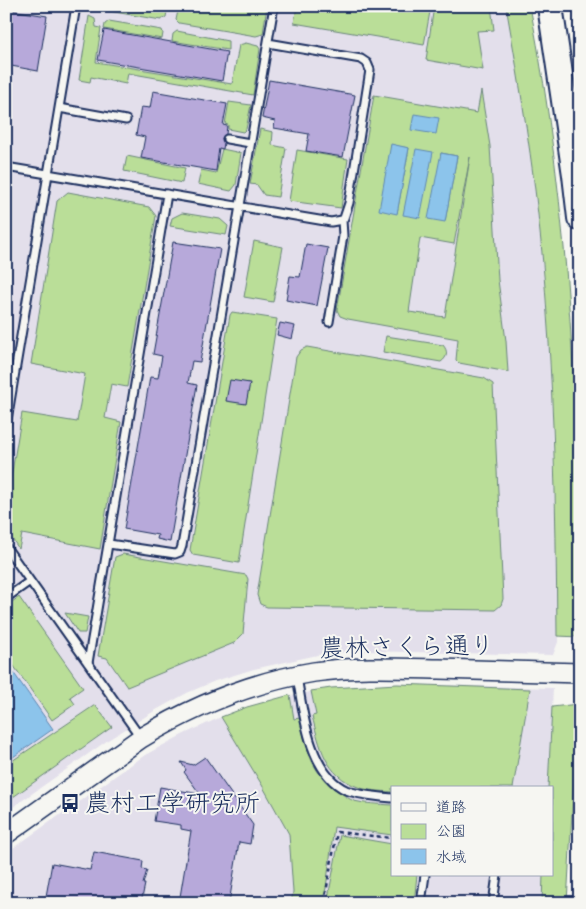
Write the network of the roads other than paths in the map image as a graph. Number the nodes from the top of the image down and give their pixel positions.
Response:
1 (76, 6) edge
2 (274, 6) edge
3 (550, 6) edge
4 (268, 43) junction
5 (59, 108) junction
6 (126, 120) dead end
7 (227, 139) dead end
8 (250, 143) junction
9 (6, 167) edge
10 (48, 174) junction
11 (167, 194) junction
12 (239, 207) junction
13 (580, 218) edge
14 (342, 220) junction
15 (329, 322) dead end
16 (6, 426) edge
17 (108, 544) junction
18 (6, 548) edge
19 (30, 581) junction
20 (6, 598) edge
21 (88, 663) junction
22 (580, 673) edge
23 (297, 676) junction
24 (141, 738) junction
25 (391, 798) edge
26 (6, 834) edge
27 (425, 876) edge
28 (497, 876) edge
29 (422, 903) edge
30 (493, 903) edge

1 - 5 lane
2 - 4 lane
3 - 13 highway
4 - 8 lane
4 - 14 lane
5 - 6 lane
5 - 10 lane
7 - 8 lane
8 - 12 lane
9 - 10 lane
10 - 11 lane
10 - 16 lane
11 - 12 lane
11 - 17 lane
12 - 14 lane
12 - 17 lane
14 - 15 lane
17 - 21 lane
18 - 19 lane
19 - 20 lane
19 - 21 lane
21 - 24 lane
22 - 23 street, 農林さくら通り
23 - 24 street, 農林さくら通り
23 - 25 lane
24 - 26 street, 農林さくら通り
27 - 29 lane
28 - 30 lane

